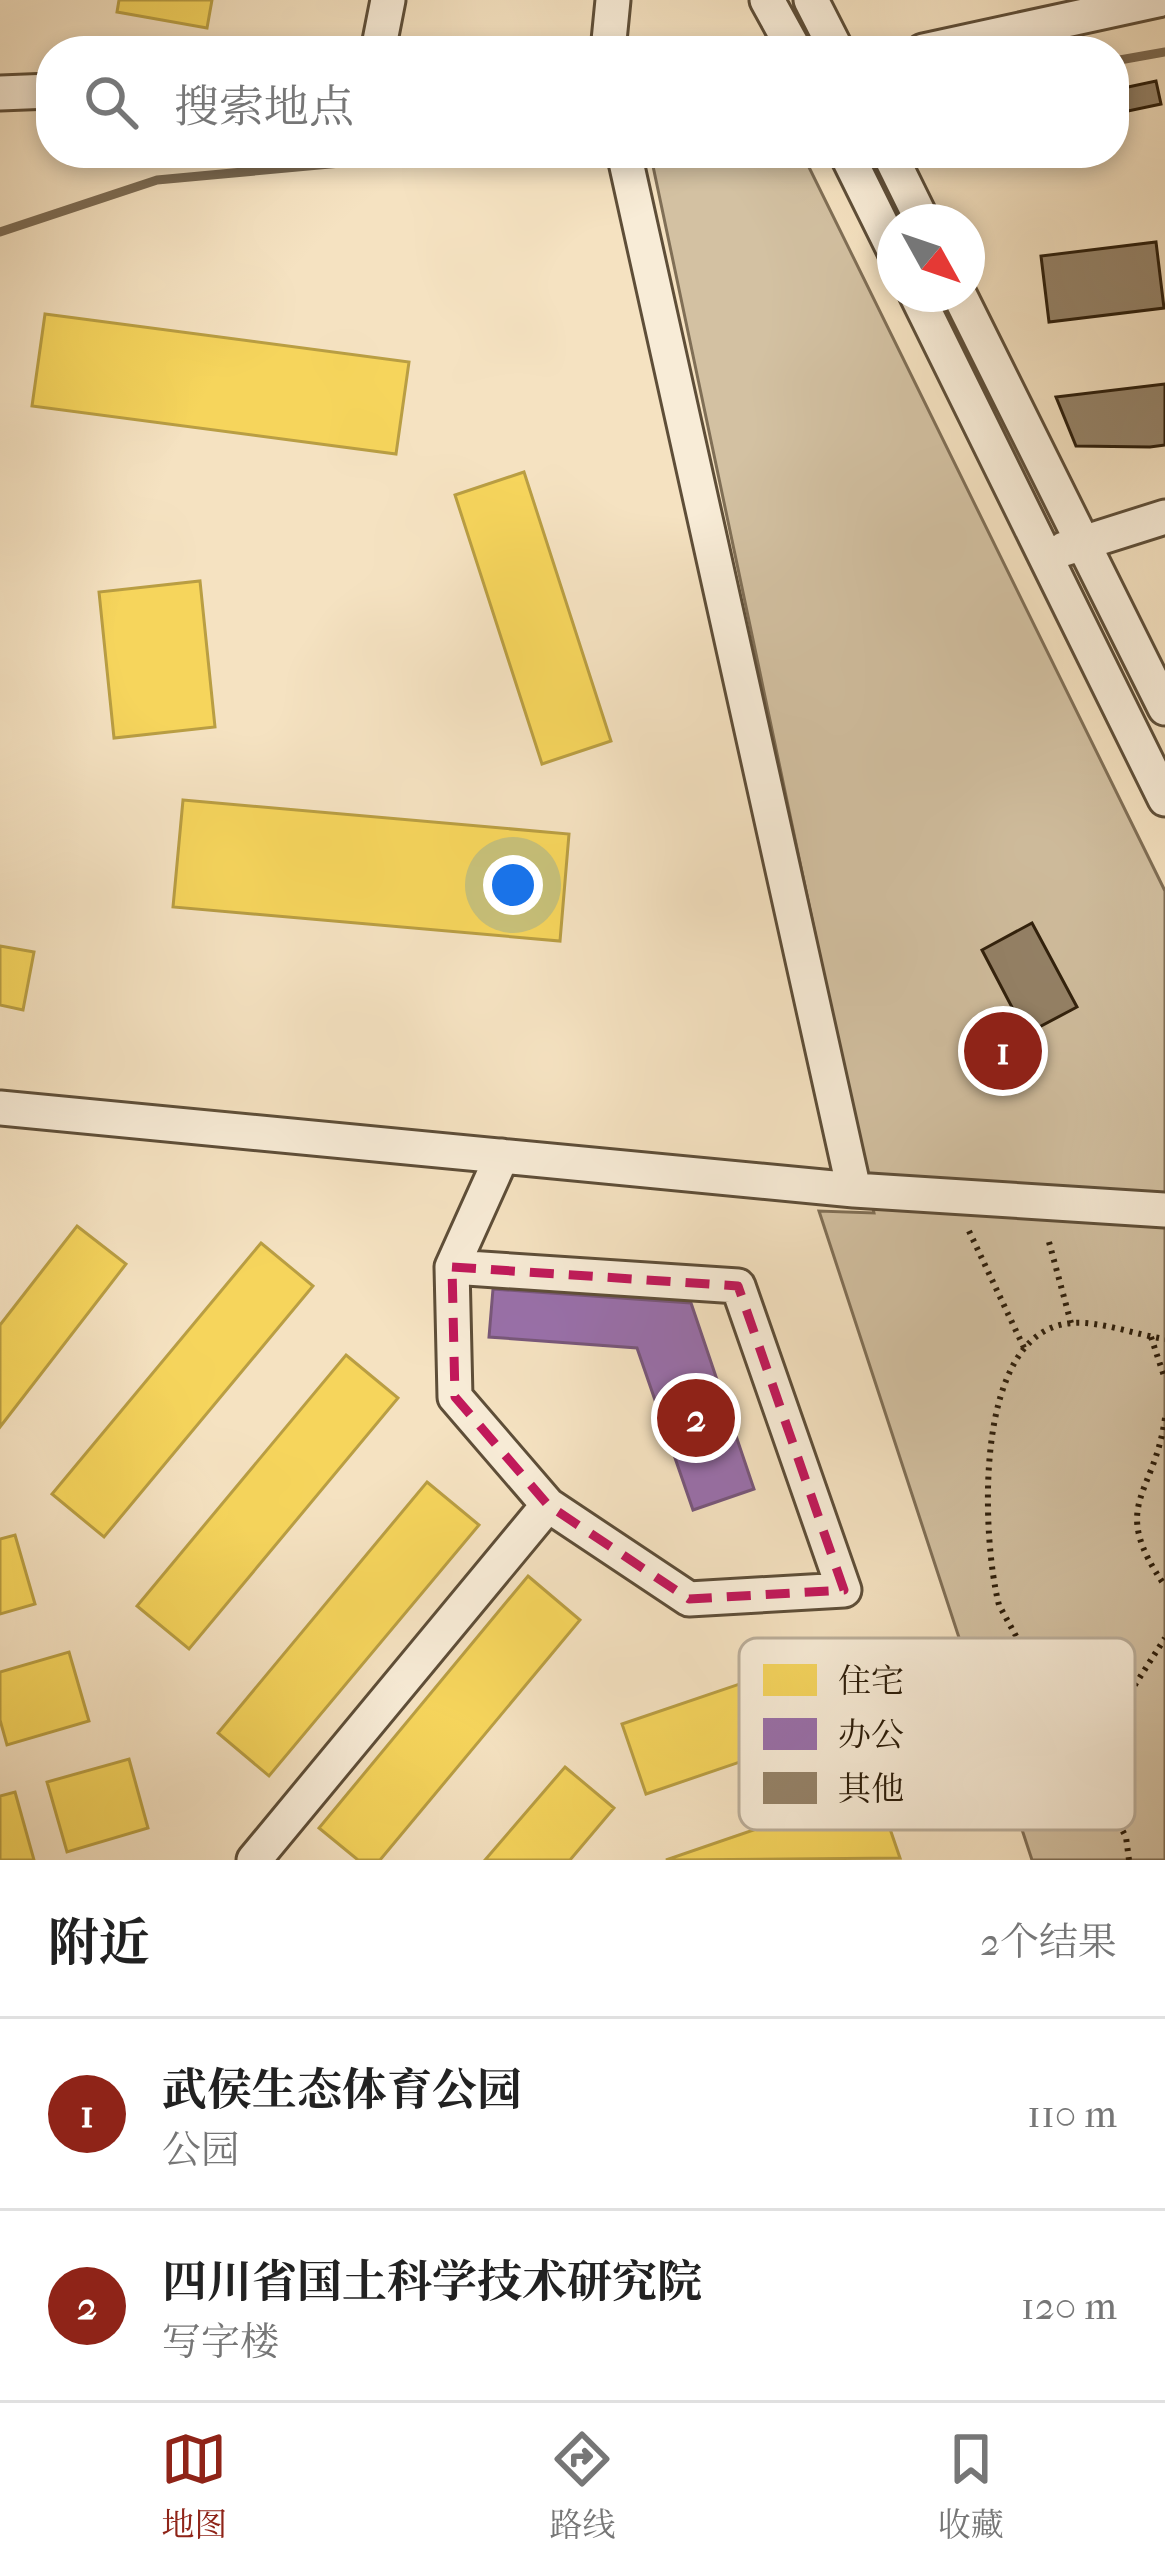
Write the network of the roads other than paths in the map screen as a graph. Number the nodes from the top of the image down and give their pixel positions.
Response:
1 (388, 0) edge
2 (614, 0) edge
3 (767, 0) edge
4 (811, 0) edge
5 (1158, 0) edge
6 (1112, 5) edge
7 (381, 36) edge
8 (610, 36) edge
9 (787, 36) edge
10 (829, 36) edge
11 (985, 36) edge
12 (36, 92) edge
13 (0, 93) edge
14 (627, 168) edge
15 (853, 168) edge
16 (896, 168) edge
17 (914, 204) edge
18 (877, 216) edge
19 (925, 312) edge
20 (968, 312) edge
21 (1165, 517) edge
22 (1084, 541) junction
23 (1046, 557) junction
24 (1165, 708) edge
25 (1165, 799) edge
26 (0, 1108) edge
27 (502, 1156) junction
28 (854, 1190) junction
29 (1165, 1210) edge
30 (452, 1267) junction
31 (548, 1505) junction
32 (254, 1860) edge

1 - 7 street
2 - 8 street
3 - 9 street
4 - 10 street
5 - 6 street
6 - 11 street
12 - 13 street
14 - 28 street
15 - 18 street
16 - 17 street
19 - 23 street
20 - 22 street
21 - 22 street
22 - 23 street
22 - 24 street
23 - 25 street
26 - 27 street
27 - 28 street
27 - 30 street
28 - 29 street
30 - 31 street
30 - 31 street
31 - 32 street

